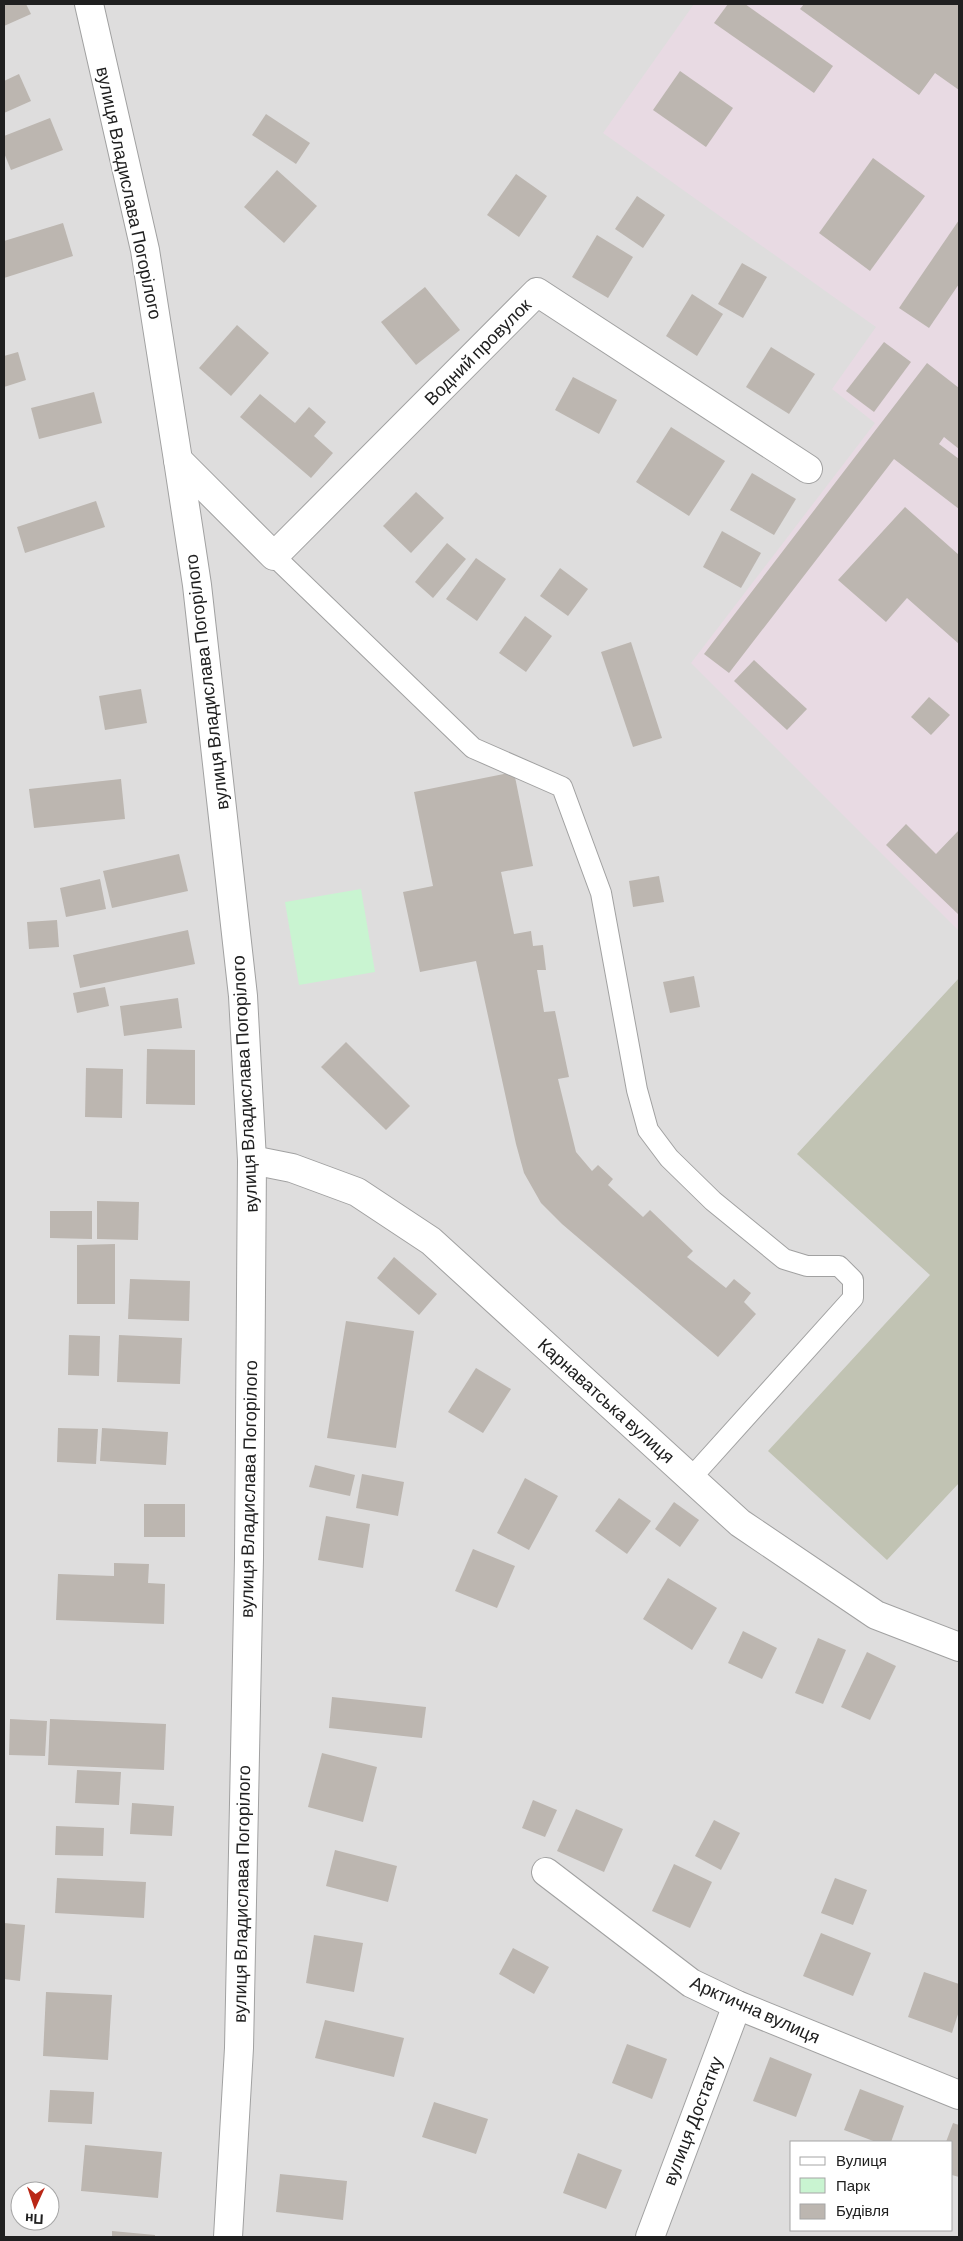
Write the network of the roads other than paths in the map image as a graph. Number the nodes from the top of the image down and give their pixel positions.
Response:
1 (89, 4) edge
2 (178, 460) junction
3 (808, 469) dead end
4 (274, 556) junction
5 (252, 1160) junction
6 (691, 1478) junction
7 (959, 1647) edge
8 (546, 1872) dead end
9 (737, 2006) junction
10 (959, 2095) edge
11 (228, 2237) edge
12 (650, 2237) edge

1 - 2 street, вулиця Владислава Погорілого
2 - 4 street
2 - 5 street, вулиця Владислава Погорілого
3 - 4 street, Водний провулок
4 - 6 lane
5 - 6 street, Карнаватська вулиця
5 - 11 street, вулиця Владислава Погорілого
6 - 7 street, Карнаватська вулиця
8 - 9 street, Арктична вулиця
9 - 10 street, Арктична вулиця
9 - 12 street, вулиця Достатку

